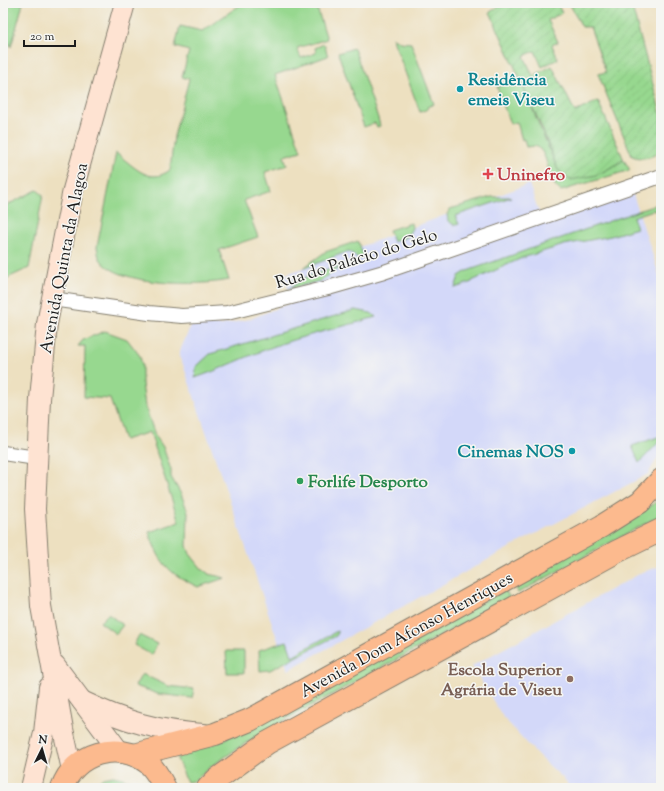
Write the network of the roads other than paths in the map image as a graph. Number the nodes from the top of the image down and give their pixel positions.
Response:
1 (126, 3) edge
2 (661, 176) edge
3 (52, 299) junction
4 (3, 453) edge
5 (36, 458) junction
6 (661, 480) edge
7 (661, 530) edge
8 (661, 547) edge
9 (558, 584) junction
10 (51, 661) junction
11 (82, 702) junction
12 (215, 734) junction
13 (126, 753) junction
14 (64, 781) edge
15 (31, 788) edge
16 (165, 788) edge
17 (208, 788) edge

1 - 3 street, Avenida Quinta da Alagoa
2 - 3 street, Rua do Palácio do Gelo
3 - 5 street, Avenida Quinta da Alagoa
4 - 5 street
5 - 10 street, Avenida Quinta da Alagoa
6 - 12 main road, Avenida Dom Afonso Henriques
7 - 9 main road, Avenida Dom Afonso Henriques
8 - 9 main road, Avenida Dom Afonso Henriques
9 - 17 main road, Avenida Dom Afonso Henriques
10 - 11 street
10 - 14 street, Avenida Quinta da Alagoa
10 - 15 street
11 - 12 street
11 - 13 street
12 - 13 main road, Avenida Dom Afonso Henriques
13 - 14 main road, Avenida Dom Afonso Henriques
13 - 16 main road

